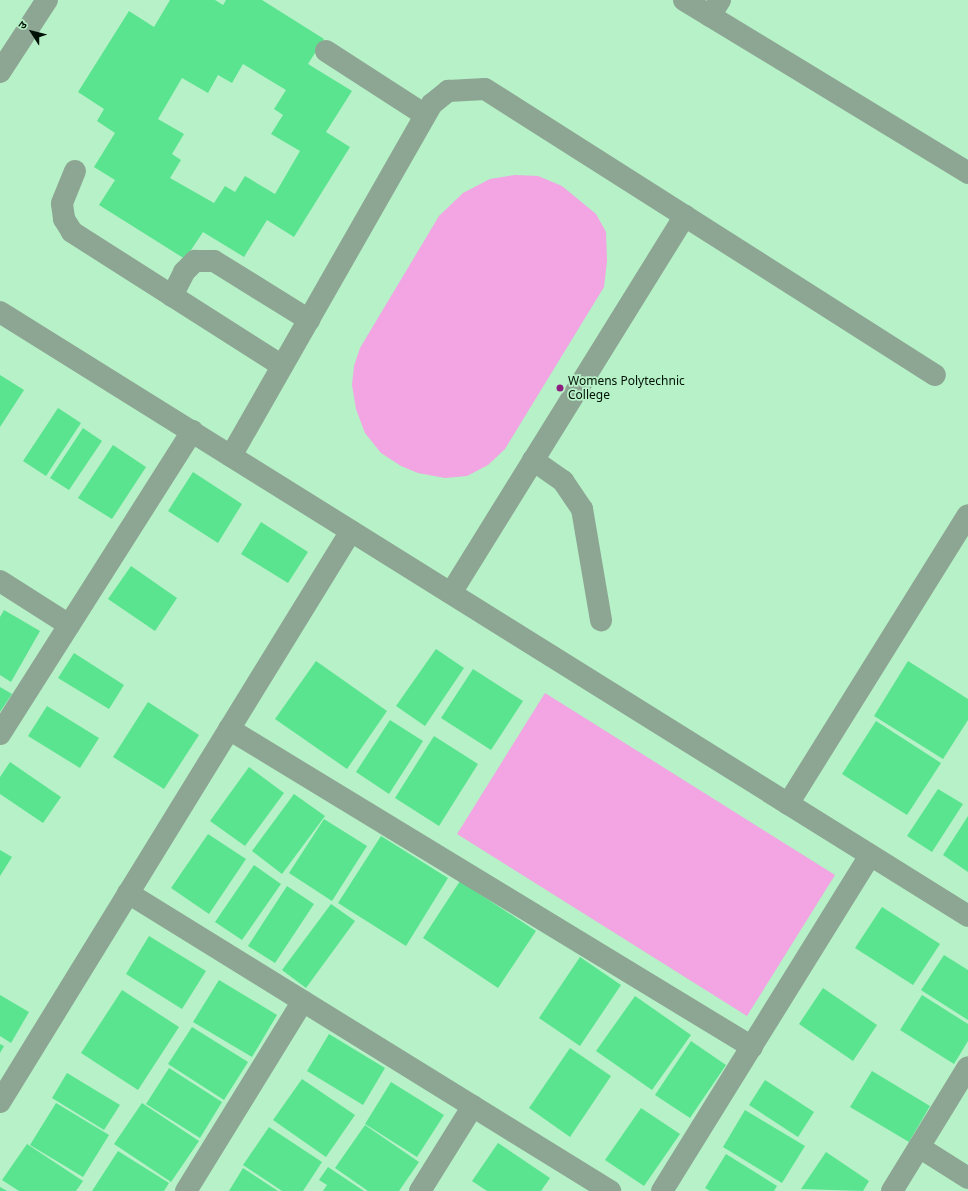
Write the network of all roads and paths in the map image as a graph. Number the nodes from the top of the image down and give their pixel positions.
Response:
1 (47, 0) edge
2 (684, 0) edge
3 (715, 8) edge
4 (326, 51) dead end
5 (0, 72) edge
6 (425, 115) junction
7 (75, 171) dead end
8 (968, 173) edge
9 (685, 216) junction
10 (172, 296) junction
11 (0, 312) edge
12 (309, 320) junction
13 (282, 366) junction
14 (935, 375) dead end
15 (192, 431) junction
16 (231, 456) junction
17 (533, 460) junction
18 (968, 515) edge
19 (352, 531) junction
20 (0, 581) edge
21 (451, 593) junction
22 (601, 620) dead end
23 (69, 625) junction
24 (229, 729) junction
25 (0, 734) edge
26 (788, 804) junction
27 (870, 856) junction
28 (128, 893) junction
29 (968, 916) edge
30 (303, 1001) junction
31 (752, 1047) junction
32 (968, 1067) edge
33 (0, 1102) edge
34 (473, 1106) junction
35 (919, 1147) junction
36 (968, 1178) edge
37 (186, 1191) edge
38 (420, 1191) edge
39 (610, 1191) edge
40 (662, 1191) edge
41 (892, 1191) edge

1 - 5 street
2 - 3 street
3 - 8 street
4 - 6 street
6 - 9 street
6 - 12 street
7 - 10 street
9 - 14 street
9 - 17 street
10 - 12 street
10 - 13 street
11 - 15 street
12 - 13 street
13 - 16 street
15 - 16 street
15 - 23 street
16 - 19 street
17 - 21 street
17 - 22 street
18 - 26 street
19 - 21 street
19 - 24 street
20 - 23 street
21 - 26 street
23 - 25 street
24 - 28 street
24 - 31 street
26 - 27 street
27 - 29 street
27 - 31 street
28 - 30 street
28 - 33 street
30 - 34 street
30 - 37 street
31 - 40 street
32 - 35 street
34 - 38 street
34 - 39 street
35 - 36 street
35 - 41 street

